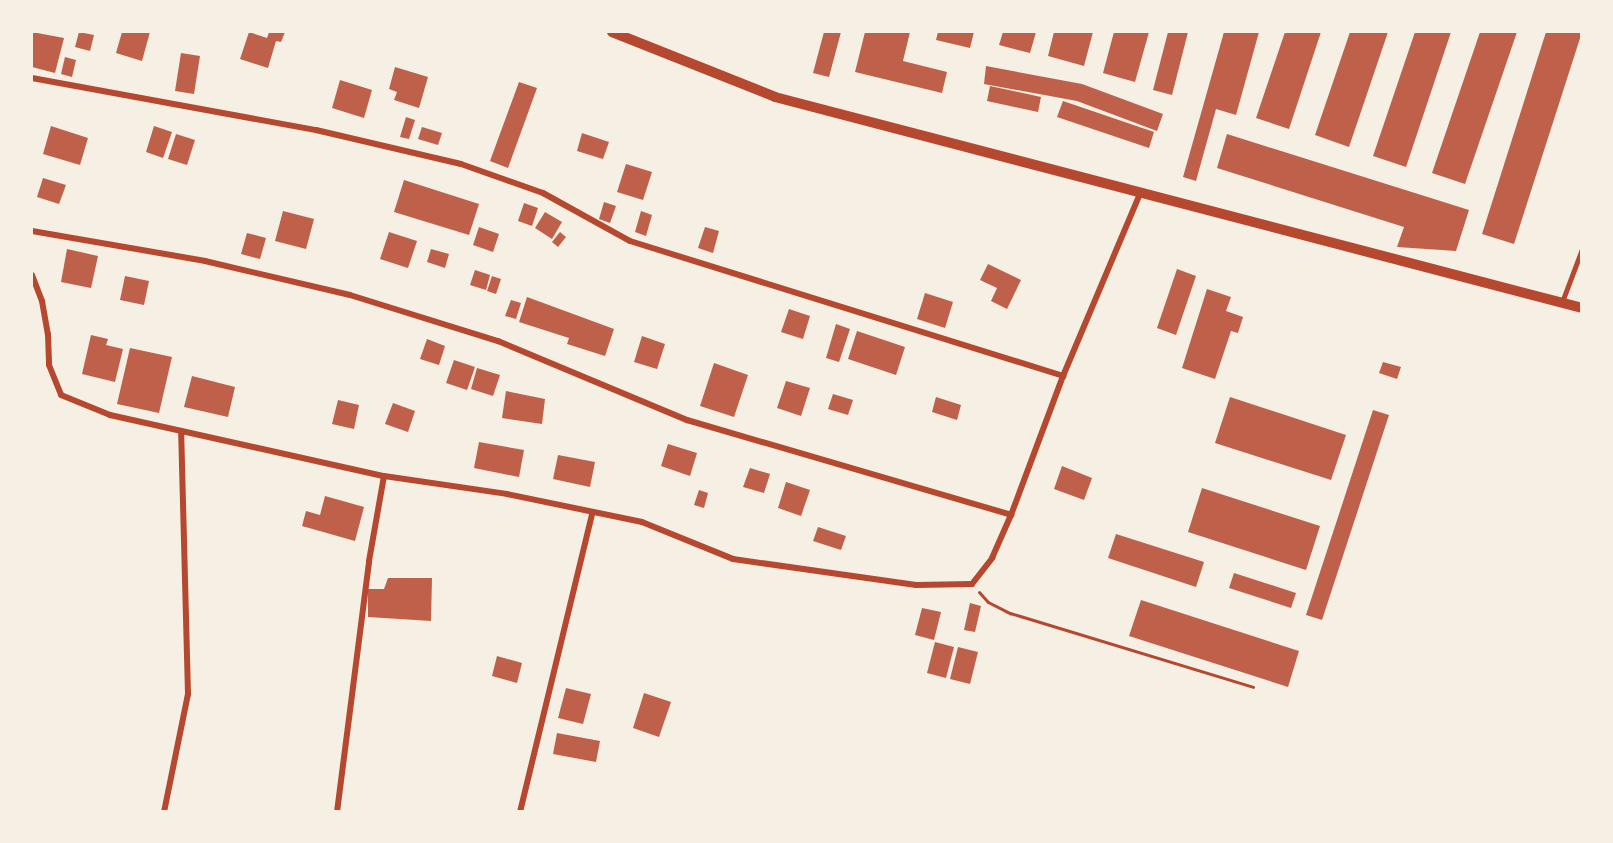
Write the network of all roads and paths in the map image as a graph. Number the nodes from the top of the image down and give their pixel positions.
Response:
1 (612, 32) edge
2 (32, 78) edge
3 (1140, 195) junction
4 (32, 231) edge
5 (1581, 249) edge
6 (32, 275) edge
7 (1562, 302) junction
8 (1581, 308) edge
9 (1063, 376) junction
10 (181, 431) junction
11 (384, 476) junction
12 (592, 514) junction
13 (1011, 515) junction
14 (972, 584) junction
15 (1253, 687) dead end
16 (164, 812) edge
17 (337, 812) edge
18 (520, 812) edge

1 - 3 street
2 - 9 street
3 - 7 street
3 - 9 street
4 - 13 street
5 - 7 lane
6 - 10 street
7 - 8 street
9 - 13 street
10 - 11 street
10 - 16 street
11 - 12 street
11 - 17 street
12 - 14 street
12 - 18 street
13 - 14 street
14 - 15 path

